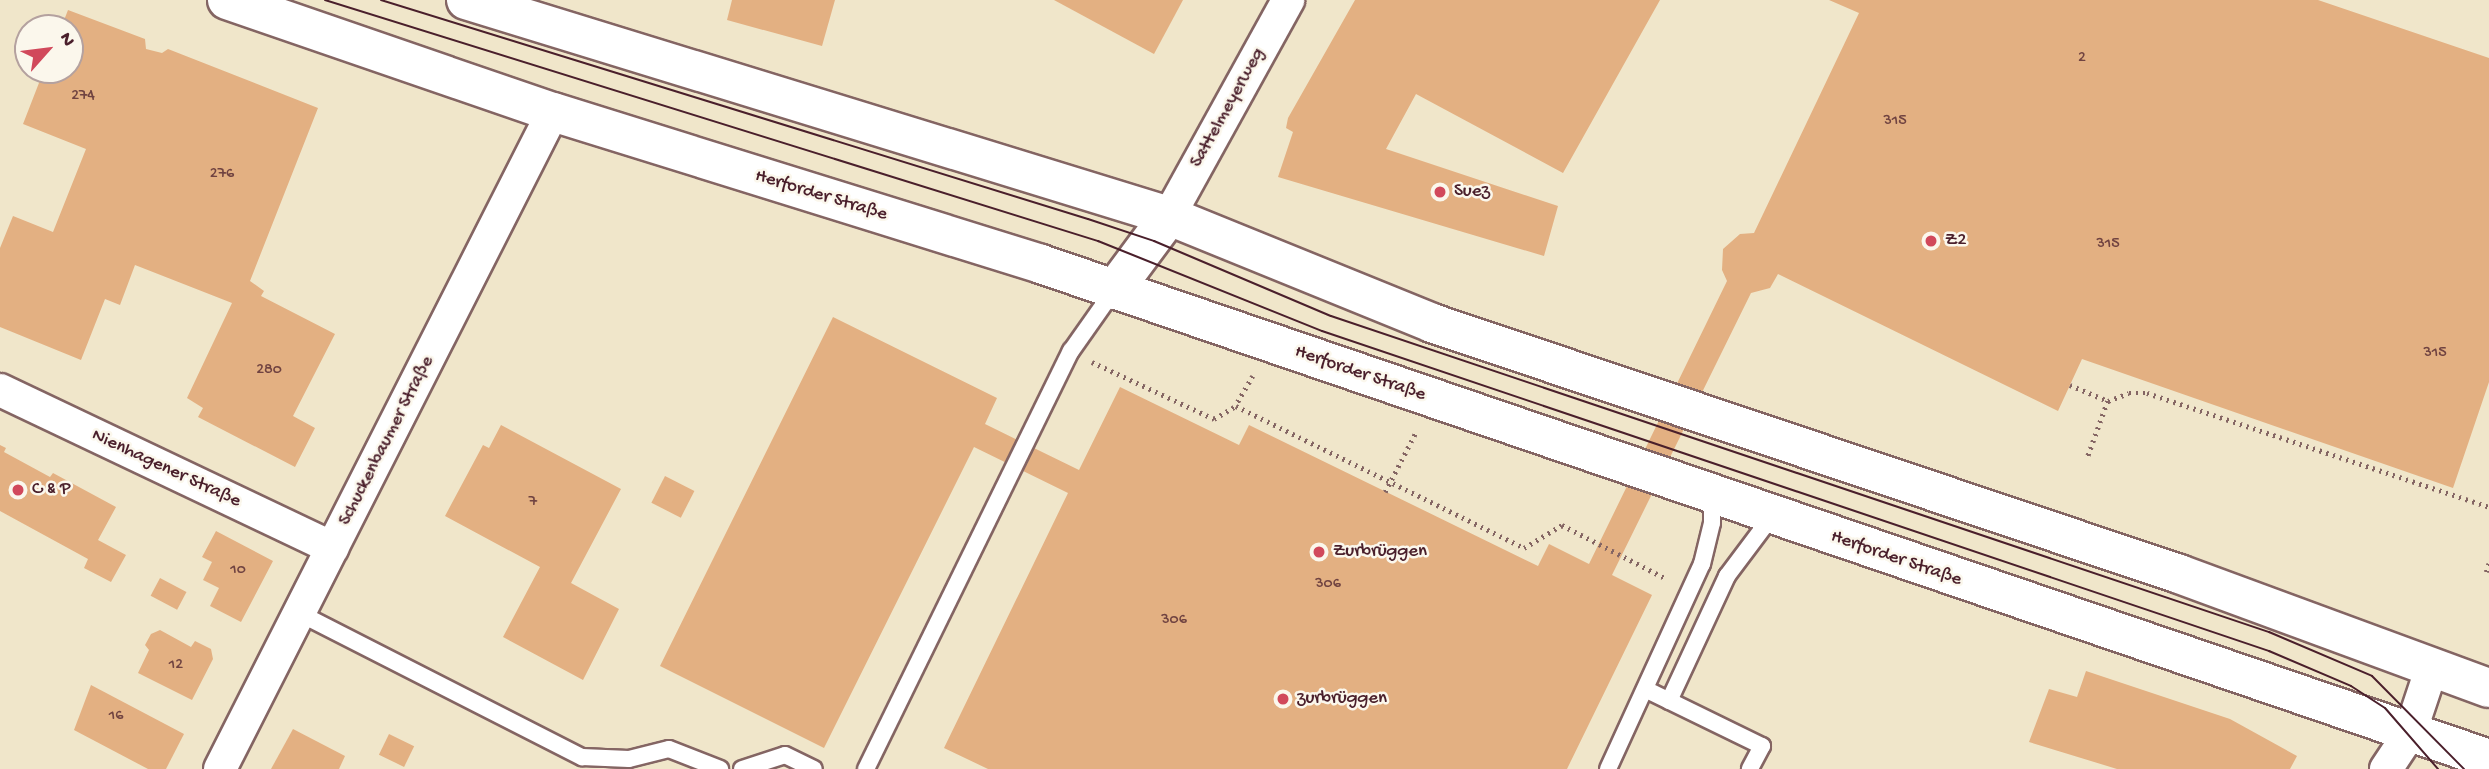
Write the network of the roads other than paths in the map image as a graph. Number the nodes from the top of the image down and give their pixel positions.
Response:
1 (227, 0) edge
2 (466, 0) edge
3 (1287, 0) edge
4 (553, 112) junction
5 (1169, 216) junction
6 (1114, 290) junction
7 (0, 390) edge
8 (1712, 495) junction
9 (1772, 516) junction
10 (332, 548) junction
11 (299, 613) junction
12 (2432, 667) junction
13 (2489, 688) edge
14 (1647, 690) junction
15 (1669, 701) junction
16 (2410, 733) junction
17 (2489, 759) edge
18 (220, 769) edge
19 (720, 769) edge
20 (742, 769) edge
21 (814, 769) edge
22 (866, 769) edge
23 (1608, 769) edge
24 (1750, 769) edge
25 (2386, 769) edge

1 - 4 main road, Herforder Straße
2 - 5 main road
3 - 5 street, Sattelmeyerweg
4 - 6 main road, Herforder Straße
4 - 10 street, Schuckenbaumer Straße
5 - 6 main road
5 - 12 main road
6 - 8 main road, Herforder Straße
6 - 22 lane
7 - 10 street, Nienhagener Straße
8 - 9 main road, Herforder Straße
8 - 14 lane
9 - 15 lane
9 - 16 main road, Herforder Straße
10 - 11 street, Schuckenbaumer Straße
11 - 18 street, Schuckenbaumer Straße
11 - 19 lane
12 - 13 main road
12 - 16 street
14 - 15 lane
14 - 23 lane
15 - 24 lane
16 - 17 main road, Herforder Straße
16 - 25 street
20 - 21 lane

